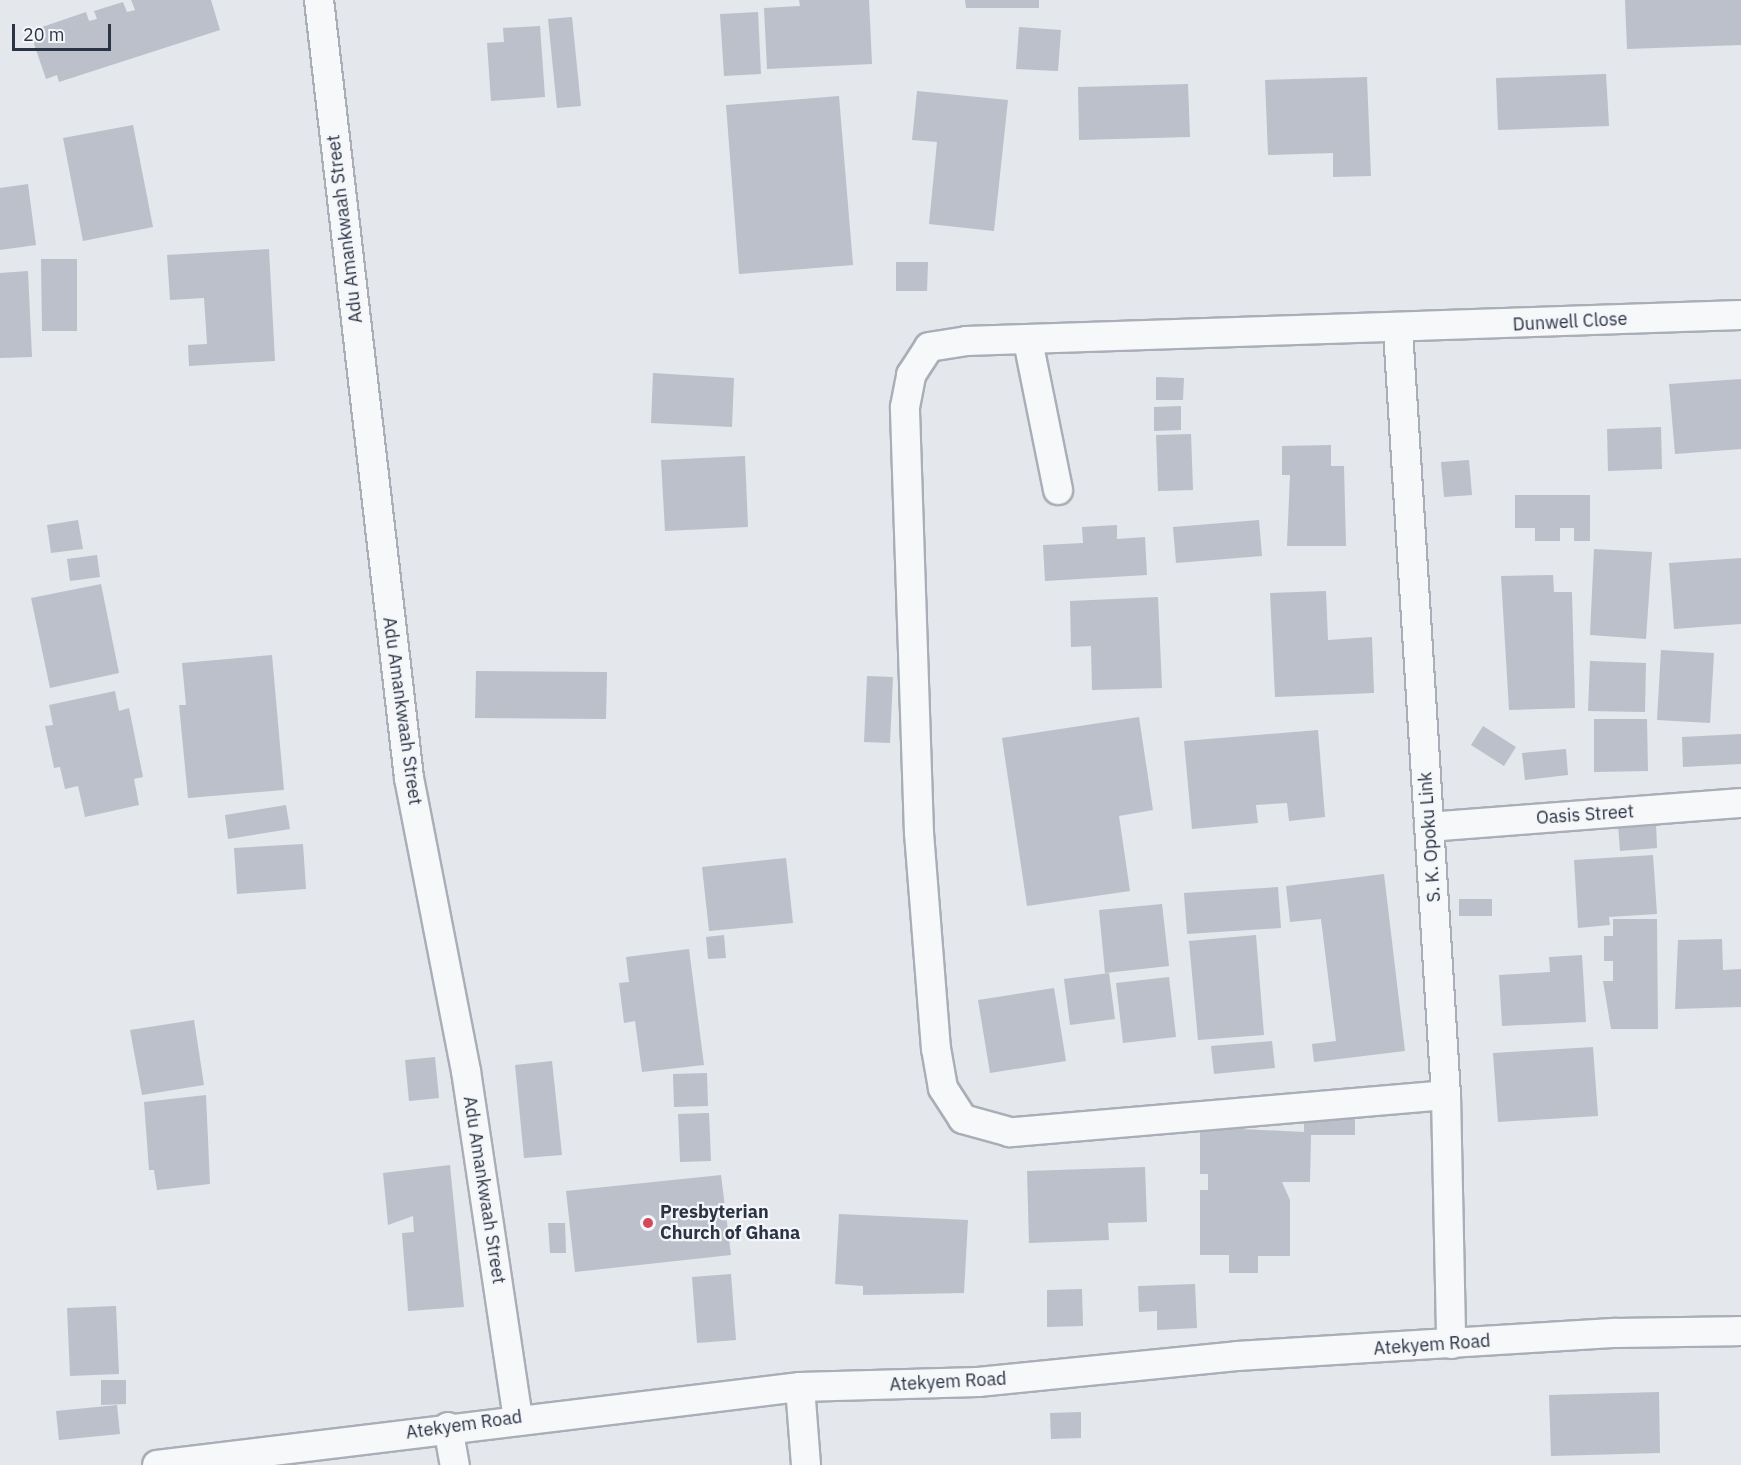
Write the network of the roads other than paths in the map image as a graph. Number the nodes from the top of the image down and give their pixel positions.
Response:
1 (319, 0) edge
2 (1741, 315) edge
3 (1398, 330) junction
4 (1028, 341) junction
5 (1058, 490) dead end
6 (1741, 803) edge
7 (1429, 827) junction
8 (1446, 1095) junction
9 (1741, 1331) edge
10 (1451, 1344) junction
11 (800, 1387) junction
12 (518, 1417) junction
13 (448, 1427) junction
14 (158, 1465) edge
15 (455, 1465) edge
16 (806, 1465) edge

1 - 12 street, Adu Amankwaah Street
2 - 3 street, Dunwell Close
3 - 4 street, Dunwell Close
3 - 7 street, S. K. Opoku Link
4 - 5 street
4 - 8 street, Dunwell Close
6 - 7 street, Oasis Street
7 - 8 street, S. K. Opoku Link
8 - 10 street, S. K. Opoku Link
9 - 10 street, Atekyem Road
10 - 11 street, Atekyem Road
11 - 12 street, Atekyem Road
11 - 16 street
12 - 13 street, Atekyem Road
13 - 14 street, Atekyem Road
13 - 15 street

